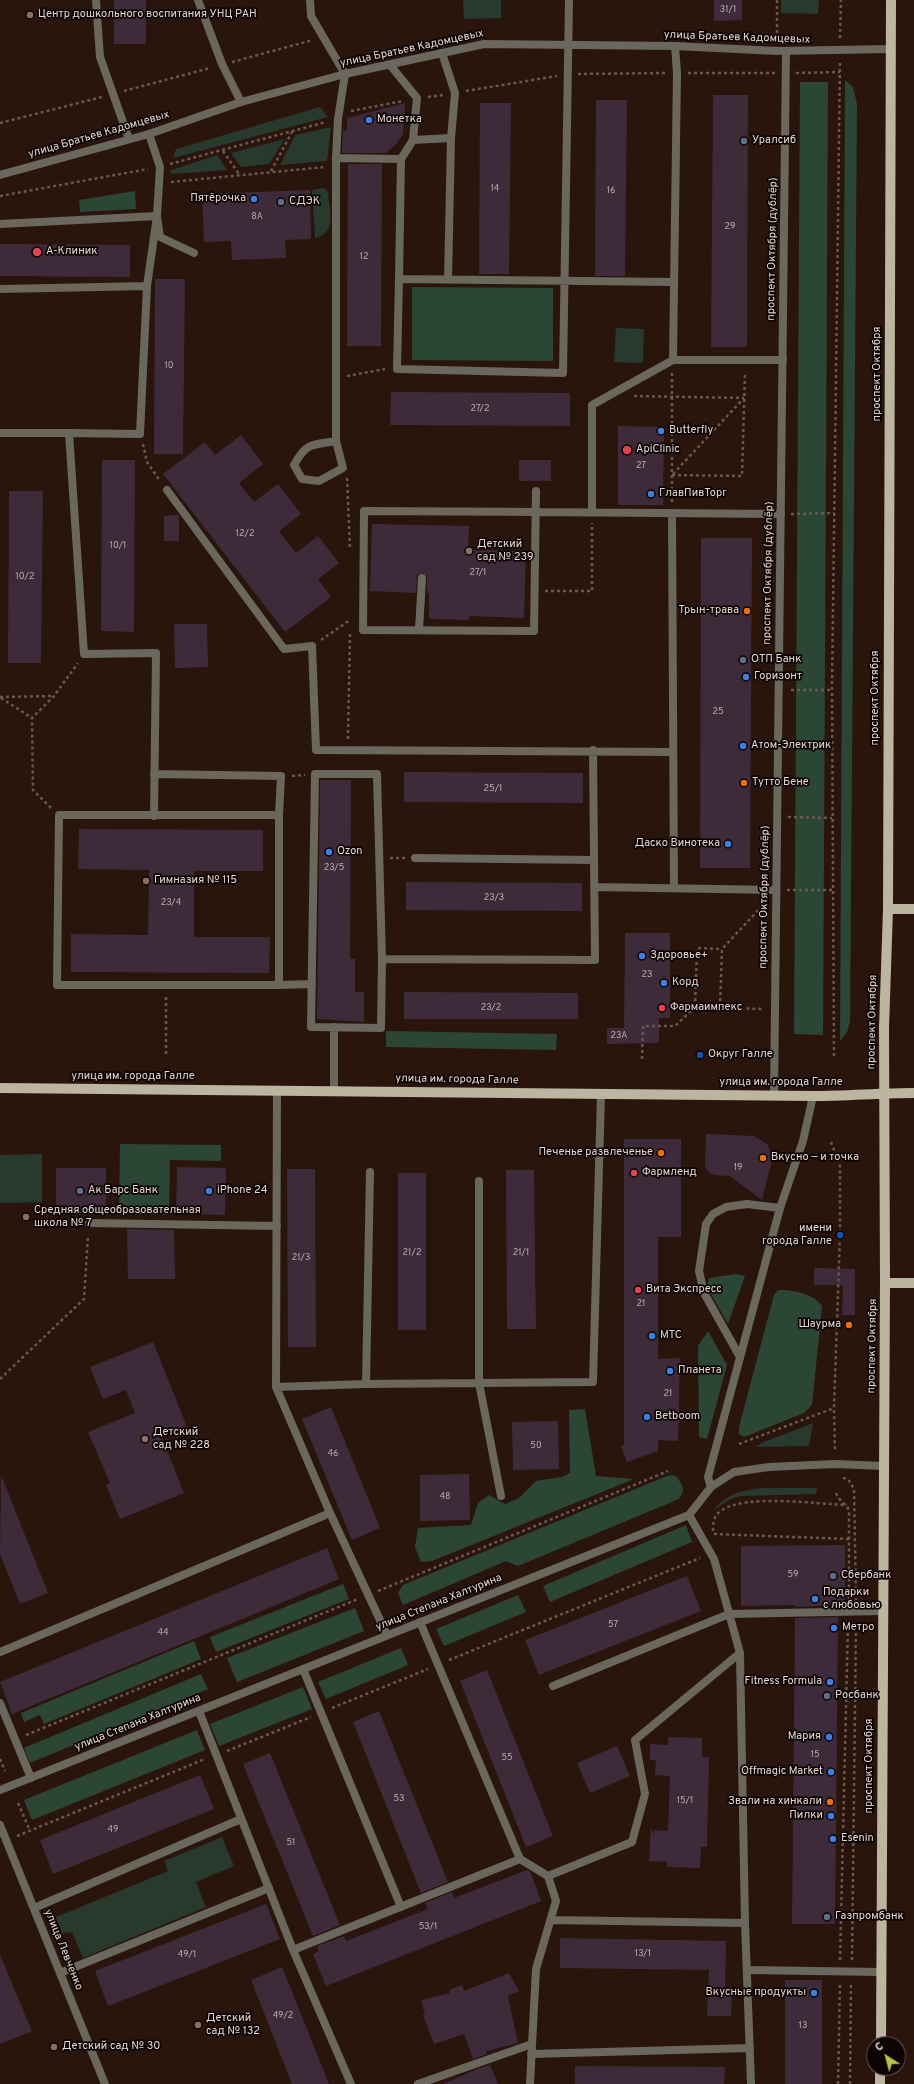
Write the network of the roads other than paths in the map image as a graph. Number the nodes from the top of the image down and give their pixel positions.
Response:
1 (96, 0) edge
2 (198, 0) edge
3 (310, 0) edge
4 (569, 0) edge
5 (891, 0) edge
6 (569, 46) junction
7 (675, 46) junction
8 (890, 49) junction
9 (786, 51) junction
10 (442, 53) junction
11 (390, 65) junction
12 (345, 74) junction
13 (241, 102) junction
14 (149, 134) junction
15 (451, 138) junction
16 (129, 139) junction
17 (413, 140) junction
18 (401, 159) junction
19 (336, 162) junction
20 (0, 175) edge
21 (157, 216) junction
22 (0, 224) edge
23 (194, 253) dead end
24 (399, 279) junction
25 (448, 280) junction
26 (566, 281) junction
27 (674, 282) junction
28 (147, 286) junction
29 (0, 289) edge
30 (672, 360) junction
31 (783, 360) junction
32 (0, 433) edge
33 (69, 433) junction
34 (336, 441) junction
35 (167, 490) road end
36 (536, 491) dead end
37 (535, 512) junction
38 (592, 512) junction
39 (672, 513) junction
40 (781, 514) junction
41 (422, 578) dead end
42 (419, 630) junction
43 (593, 750) junction
44 (673, 752) junction
45 (154, 774) junction
46 (279, 815) junction
47 (154, 816) junction
48 (415, 858) road end
49 (594, 860) junction
50 (594, 887) junction
51 (674, 888) junction
52 (776, 890) junction
53 (888, 909) junction
54 (914, 909) edge
55 (382, 959) junction
56 (312, 984) junction
57 (279, 985) junction
58 (334, 1027) junction
59 (0, 1088) edge
60 (277, 1090) junction
61 (334, 1090) junction
62 (884, 1093) junction
63 (914, 1093) edge
64 (601, 1095) junction
65 (774, 1095) junction
66 (813, 1096) junction
67 (370, 1172) dead end
68 (479, 1181) dead end
69 (780, 1208) junction
70 (89, 1222) road end
71 (277, 1226) junction
72 (885, 1283) junction
73 (914, 1283) edge
74 (740, 1358) junction
75 (479, 1383) junction
76 (366, 1384) junction
77 (276, 1387) junction
78 (884, 1466) junction
79 (711, 1487) junction
80 (501, 1496) dead end
81 (330, 1513) junction
82 (688, 1515) junction
83 (882, 1611) junction
84 (730, 1614) junction
85 (420, 1622) junction
86 (387, 1635) junction
87 (0, 1652) edge
88 (740, 1653) junction
89 (303, 1669) junction
90 (553, 1686) dead end
91 (0, 1703) edge
92 (199, 1711) junction
93 (31, 1778) junction
94 (0, 1790) edge
95 (242, 1819) junction
96 (0, 1825) edge
97 (520, 1859) junction
98 (548, 1876) junction
99 (268, 1888) junction
100 (401, 1907) junction
101 (34, 1908) junction
102 (551, 1920) junction
103 (745, 1923) junction
104 (293, 1950) junction
105 (747, 1970) junction
106 (881, 1972) junction
107 (60, 1973) junction
108 (881, 2036) edge
109 (532, 2044) junction
110 (750, 2048) junction
111 (531, 2054) junction
112 (105, 2084) edge
113 (351, 2084) edge
114 (418, 2084) edge
115 (530, 2084) edge
116 (751, 2084) edge

1 - 16 street
2 - 13 street
3 - 12 street
4 - 6 street
5 - 8 main road, проспект Октября
6 - 7 street, улица Братьев Кадомцевых
6 - 10 street, улица Братьев Кадомцевых
6 - 26 street
7 - 9 street, улица Братьев Кадомцевых
7 - 27 street
8 - 9 street, улица Братьев Кадомцевых
8 - 53 main road, проспект Октября
9 - 31 street, проспект Октября (дублёр)
10 - 11 street, улица Братьев Кадомцевых
10 - 15 street
11 - 12 street, улица Братьев Кадомцевых
11 - 17 street
12 - 13 street, улица Братьев Кадомцевых
12 - 19 street
13 - 14 street, улица Братьев Кадомцевых
14 - 16 street, улица Братьев Кадомцевых
14 - 21 street
15 - 17 street
15 - 25 street
16 - 20 street, улица Братьев Кадомцевых
17 - 18 street
18 - 19 street
18 - 24 street
19 - 34 street
21 - 22 street
21 - 23 street
21 - 28 street
24 - 25 street
24 - 26 street
25 - 26 street
26 - 27 street
27 - 30 street
28 - 29 street
28 - 33 street
30 - 31 street
30 - 38 street
31 - 40 street, проспект Октября (дублёр)
32 - 33 street
33 - 45 street
34 - 34 street
35 - 43 street
36 - 37 street
37 - 38 street
37 - 42 street
37 - 42 street
38 - 39 street
39 - 40 street
39 - 44 street
40 - 52 street, проспект Октября (дублёр)
41 - 42 street
43 - 44 street
43 - 49 street
44 - 51 street
45 - 46 street
45 - 47 street
46 - 47 street
46 - 57 street
47 - 57 street
48 - 49 street
49 - 50 street
50 - 51 street
50 - 55 street
51 - 52 street
52 - 65 street, проспект Октября (дублёр)
53 - 54 main road
53 - 62 main road, проспект Октября
55 - 56 street
55 - 58 street
56 - 57 street
56 - 58 street
58 - 61 street
59 - 60 main road, улица им. города Галле
60 - 61 main road, улица им. города Галле
60 - 71 street
61 - 64 main road, улица им. города Галле
62 - 63 main road, улица им. города Галле
62 - 66 main road, улица им. города Галле
62 - 72 main road, проспект Октября
64 - 65 main road, улица им. города Галле
64 - 75 street
65 - 66 main road, улица им. города Галле
66 - 69 street
67 - 76 street
68 - 75 street
69 - 74 street
69 - 74 street
70 - 71 street
71 - 77 street
72 - 73 main road
72 - 78 main road, проспект Октября
74 - 79 street
75 - 76 street
75 - 80 street
76 - 77 street
77 - 81 street
78 - 79 street, улица Степана Халтурина
78 - 83 main road, проспект Октября
79 - 82 street, улица Степана Халтурина
81 - 86 street
81 - 87 street
82 - 84 street
82 - 85 street, улица Степана Халтурина
83 - 84 street
83 - 106 main road, проспект Октября
84 - 88 street
84 - 90 street
85 - 86 street, улица Степана Халтурина
85 - 97 street
86 - 89 street, улица Степана Халтурина
88 - 98 street
88 - 103 street
89 - 92 street, улица Степана Халтурина
89 - 100 street
91 - 93 street
92 - 93 street, улица Степана Халтурина
92 - 95 street
93 - 94 street, улица Степана Халтурина
95 - 99 street
95 - 101 street
96 - 101 street, улица Левченко
97 - 98 street
97 - 100 street
98 - 102 street
99 - 104 street
99 - 107 street
100 - 104 street
101 - 107 street, улица Левченко
102 - 103 street
102 - 109 street
103 - 105 street
104 - 113 street
105 - 106 street
105 - 110 street
106 - 108 main road, проспект Октября
107 - 112 street, улица Левченко
109 - 111 street
109 - 114 street
110 - 111 street
110 - 116 street
111 - 115 street

